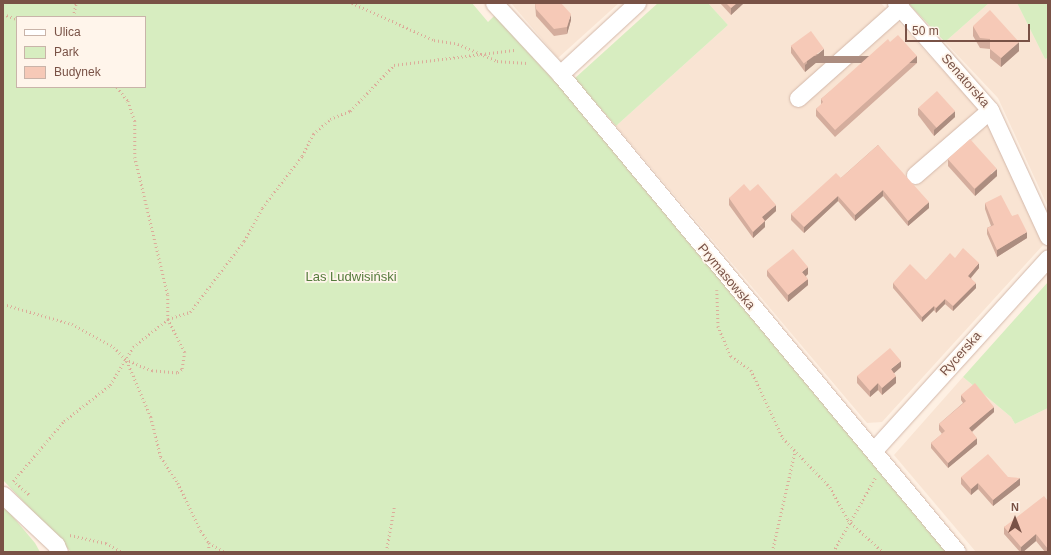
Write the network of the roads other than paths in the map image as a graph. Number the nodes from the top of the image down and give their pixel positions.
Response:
1 (494, 3) edge
2 (637, 3) edge
3 (898, 5) edge
4 (560, 74) junction
5 (798, 98) dead end
6 (990, 110) junction
7 (916, 175) dead end
8 (1048, 236) edge
9 (1048, 258) edge
10 (874, 450) junction
11 (8, 487) edge
12 (59, 552) edge
13 (957, 552) edge

1 - 4 street, Prymasowska
2 - 4 street
3 - 5 street
3 - 6 street, Senatorska
4 - 10 street, Prymasowska
6 - 7 street
6 - 8 street, Senatorska
9 - 10 street, Rycerska
10 - 13 street, Prymasowska
11 - 12 street

